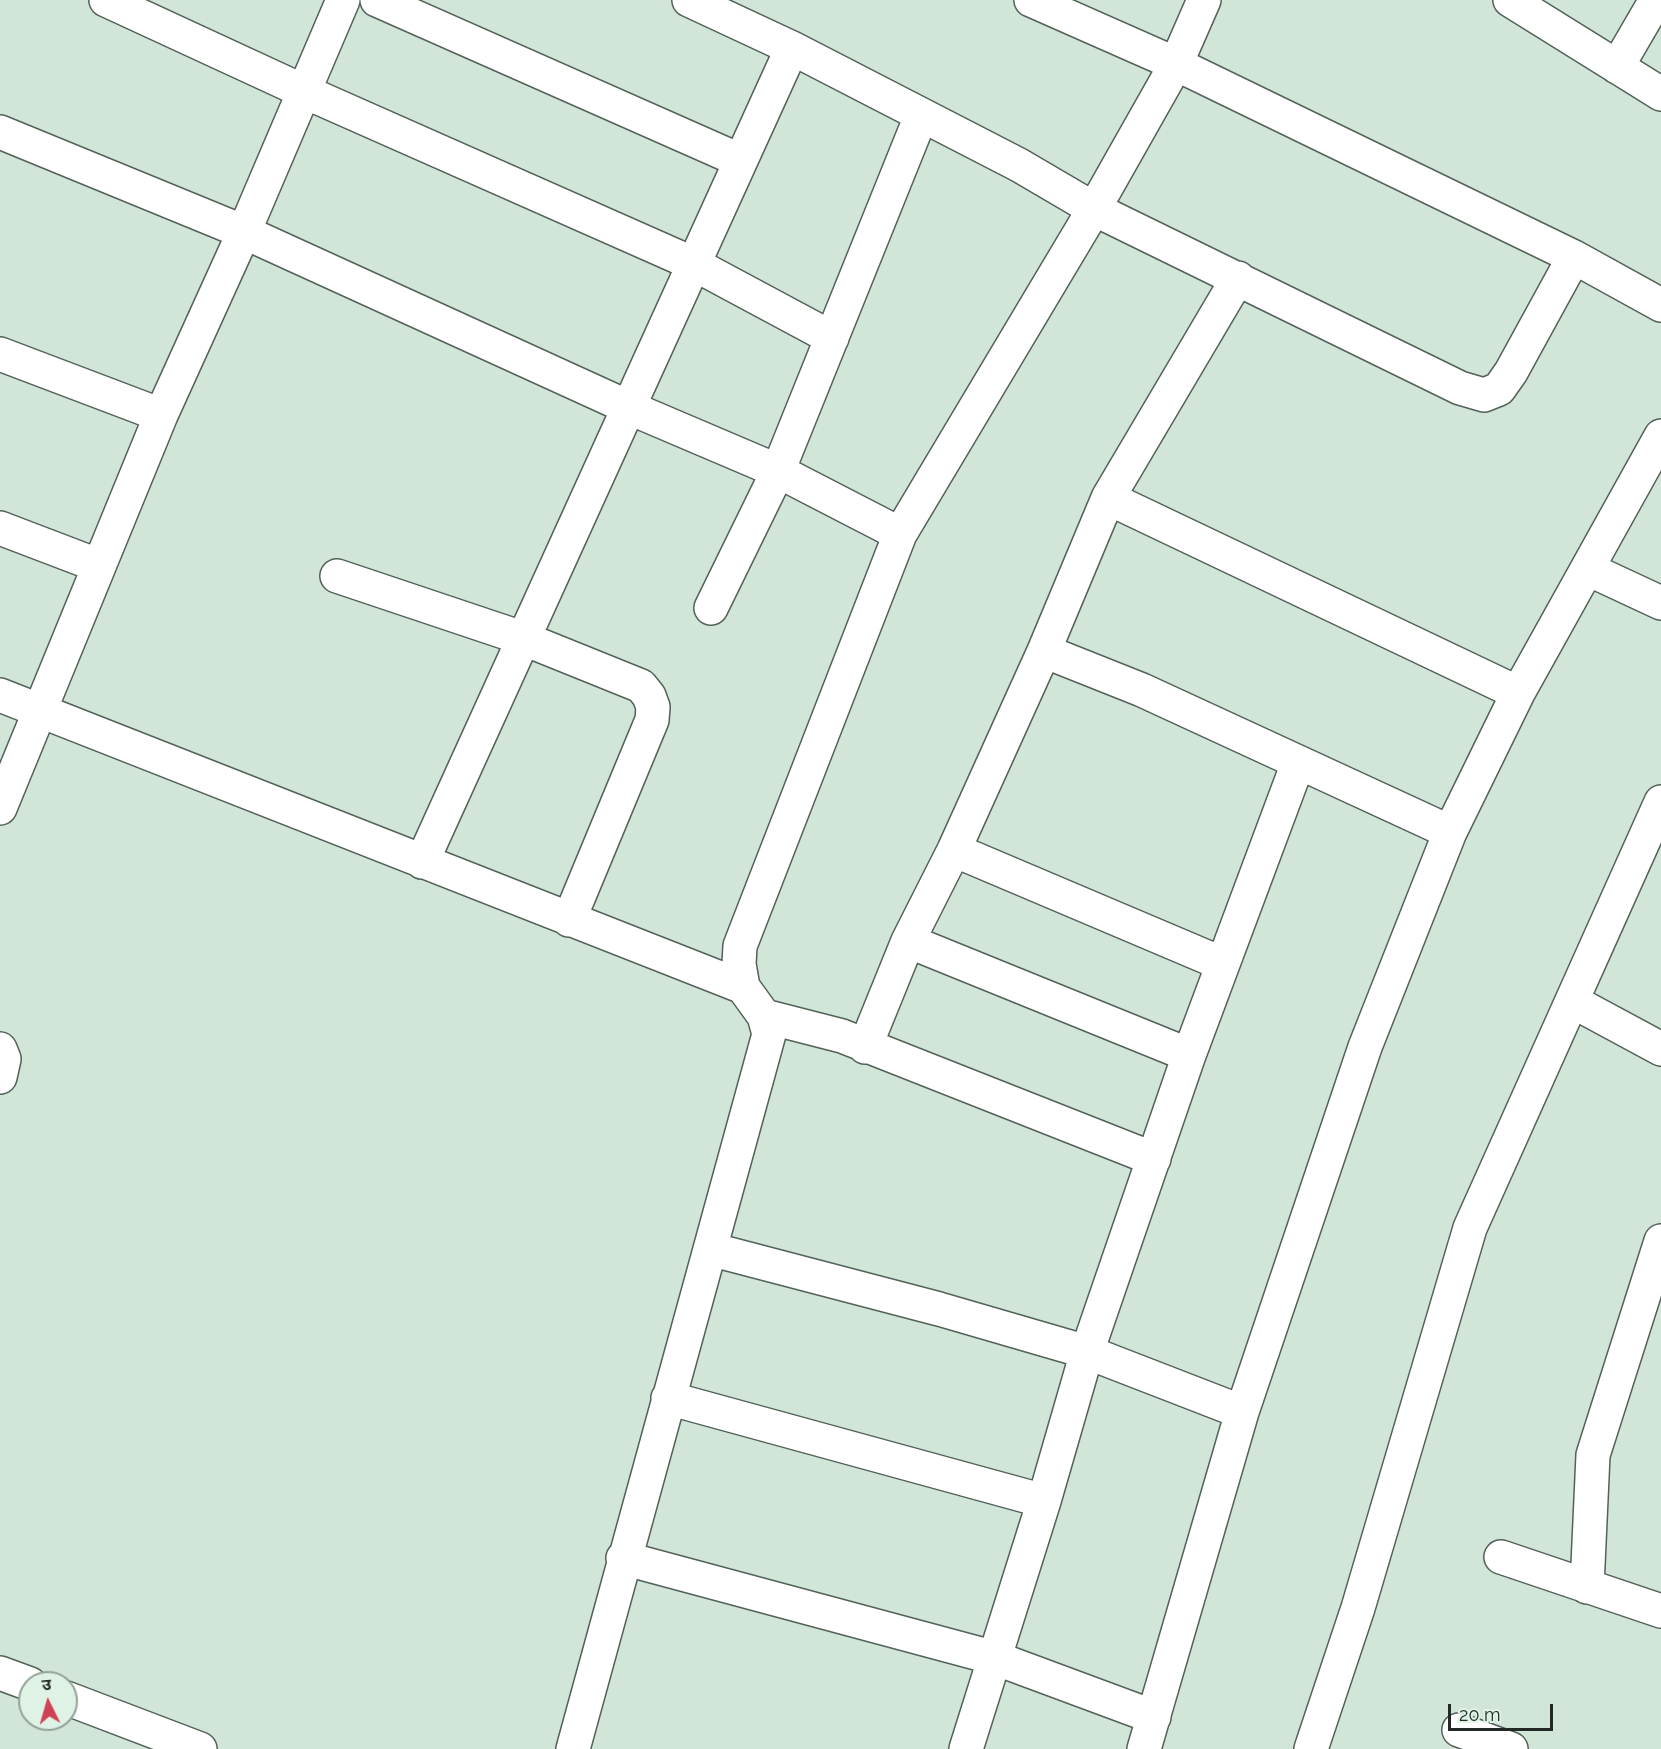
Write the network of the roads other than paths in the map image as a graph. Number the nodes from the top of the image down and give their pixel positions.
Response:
1 (106, 0) edge
2 (343, 0) edge
3 (377, 0) edge
4 (688, 0) edge
5 (1031, 0) edge
6 (1204, 0) edge
7 (1510, 0) edge
8 (1656, 0) edge
9 (792, 48) junction
10 (1176, 64) junction
11 (1617, 67) junction
12 (303, 91) junction
13 (1661, 94) edge
14 (921, 116) junction
15 (0, 132) edge
16 (739, 160) junction
17 (1094, 209) junction
18 (244, 232) junction
19 (1574, 257) junction
20 (694, 264) junction
21 (1238, 278) junction
22 (1661, 305) edge
23 (832, 338) junction
24 (0, 354) edge
25 (630, 408) junction
26 (161, 415) junction
27 (1661, 436) edge
28 (778, 471) junction
29 (1108, 498) junction
30 (0, 528) edge
31 (900, 534) junction
32 (98, 565) junction
33 (1588, 568) junction
34 (337, 576) dead end
35 (1661, 603) edge
36 (711, 609) dead end
37 (522, 638) junction
38 (1044, 651) junction
39 (1518, 693) junction
40 (0, 695) edge
41 (38, 709) junction
42 (1298, 763) junction
43 (1661, 801) edge
44 (0, 808) edge
45 (1450, 832) junction
46 (954, 850) junction
47 (422, 862) junction
48 (570, 920) junction
49 (908, 941) junction
50 (1223, 964) junction
51 (743, 987) junction
52 (1572, 1001) junction
53 (764, 1016) junction
54 (865, 1047) junction
55 (0, 1049) edge
56 (1661, 1049) edge
57 (1189, 1056) junction
58 (0, 1077) edge
59 (1154, 1159) junction
60 (1661, 1241) edge
61 (710, 1249) junction
62 (1087, 1352) junction
63 (668, 1398) junction
64 (1242, 1412) junction
65 (1044, 1501) junction
66 (1501, 1557) dead end
67 (623, 1558) junction
68 (1587, 1587) junction
69 (1661, 1611) edge
70 (996, 1658) junction
71 (0, 1672) edge
72 (18, 1679) edge
73 (78, 1703) edge
74 (1155, 1717) junction
75 (1459, 1730) dead end
76 (200, 1749) edge
77 (573, 1749) edge
78 (966, 1749) edge
79 (1144, 1749) edge
80 (1311, 1749) edge
81 (1511, 1749) edge

1 - 12 street
2 - 12 street
3 - 16 street
4 - 9 street
5 - 10 street
6 - 10 street
7 - 11 street
8 - 11 street
9 - 14 street
9 - 16 street
10 - 17 street
10 - 19 street
11 - 13 street
12 - 18 street
12 - 20 street
14 - 17 street
14 - 23 street
15 - 18 street
16 - 20 street
17 - 21 street
17 - 31 street
18 - 25 street
18 - 26 street
19 - 21 street
19 - 22 street
20 - 23 street
20 - 25 street
21 - 29 street
23 - 28 street
24 - 26 street
25 - 28 street
25 - 37 street
26 - 32 street
27 - 33 street
28 - 31 street
28 - 36 street
29 - 38 street
29 - 39 street
30 - 32 street
31 - 51 street
32 - 41 street
33 - 35 street
33 - 39 street
34 - 37 street
37 - 47 street
37 - 48 street
38 - 42 street
38 - 46 street
39 - 45 street
40 - 41 street
41 - 44 street
41 - 47 street
42 - 45 street
42 - 50 street
43 - 52 street
45 - 64 street
46 - 49 street
46 - 50 street
47 - 48 street
48 - 51 street
49 - 54 street
49 - 57 street
50 - 57 street
51 - 53 street
52 - 56 street
52 - 80 street
53 - 54 street
53 - 61 street
54 - 59 street
55 - 58 street
57 - 59 street
59 - 62 street
60 - 68 street
61 - 62 street
61 - 63 street
62 - 64 street
62 - 65 street
63 - 65 street
63 - 67 street
64 - 74 street
65 - 70 street
66 - 68 street
67 - 70 street
67 - 77 street
68 - 69 street
70 - 74 street
70 - 78 street
71 - 72 street
73 - 76 street
74 - 79 street
75 - 81 street

